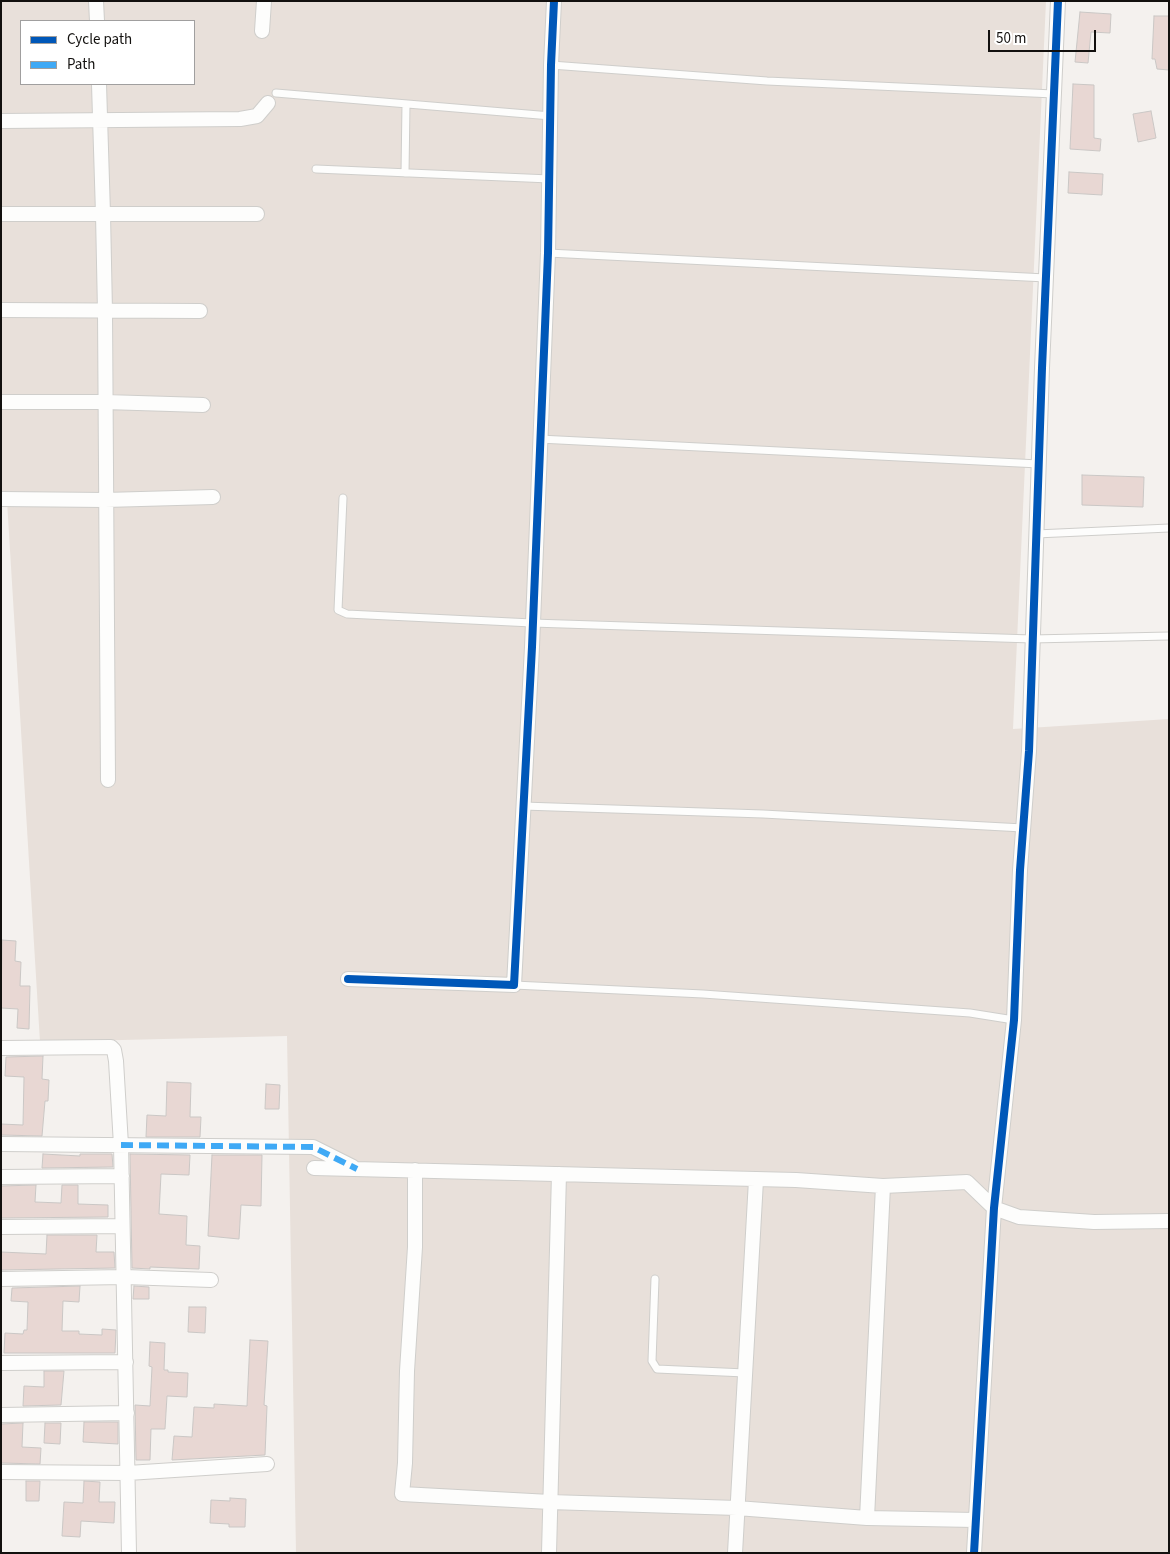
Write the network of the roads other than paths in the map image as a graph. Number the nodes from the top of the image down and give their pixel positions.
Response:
1 (96, 1) edge
2 (264, 1) edge
3 (554, 1) edge
4 (1058, 1) edge
5 (97, 20) edge
6 (262, 31) dead end
7 (551, 65) junction
8 (99, 85) edge
9 (1055, 94) junction
10 (272, 98) joint
11 (406, 104) junction
12 (551, 116) junction
13 (100, 120) junction
14 (1, 121) edge
15 (316, 168) dead end
16 (405, 173) junction
17 (550, 179) junction
18 (1, 214) edge
19 (103, 214) junction
20 (256, 214) dead end
21 (548, 253) junction
22 (1046, 278) junction
23 (1, 310) edge
24 (200, 311) dead end
25 (105, 312) junction
26 (1, 402) edge
27 (105, 402) junction
28 (203, 404) dead end
29 (539, 439) junction
30 (1039, 464) junction
31 (212, 497) dead end
32 (342, 498) dead end
33 (1, 499) edge
34 (106, 500) junction
35 (1169, 528) edge
36 (1036, 534) junction
37 (532, 623) junction
38 (1169, 636) edge
39 (1032, 639) junction
40 (108, 780) dead end
41 (523, 806) junction
42 (1023, 828) junction
43 (348, 979) dead end
44 (514, 985) junction
45 (1014, 1020) junction
46 (1, 1048) edge
47 (1, 1144) edge
48 (121, 1146) junction
49 (314, 1168) dead end
50 (357, 1169) junction
51 (415, 1170) junction
52 (559, 1174) junction
53 (122, 1176) junction
54 (1, 1177) edge
55 (756, 1180) junction
56 (883, 1186) junction
57 (994, 1208) junction
58 (1169, 1221) edge
59 (122, 1226) junction
60 (1, 1227) edge
61 (125, 1277) junction
62 (1, 1279) edge
63 (212, 1280) dead end
64 (655, 1280) dead end
65 (126, 1362) junction
66 (1, 1363) edge
67 (745, 1374) junction
68 (127, 1413) junction
69 (1, 1415) edge
70 (267, 1464) dead end
71 (1, 1472) edge
72 (128, 1473) junction
73 (550, 1502) junction
74 (738, 1508) junction
75 (867, 1518) junction
76 (975, 1520) junction
77 (129, 1553) edge
78 (549, 1553) edge
79 (735, 1553) edge
80 (974, 1553) edge

1 - 5 street
2 - 6 street
3 - 7 street
4 - 9 street
7 - 9 lane
7 - 12 street
8 - 13 street
9 - 22 street
10 - 11 lane
10 - 13 street
11 - 12 lane
11 - 16 lane
12 - 17 street
13 - 14 street
13 - 19 street
15 - 16 lane
16 - 17 lane
17 - 21 street
18 - 19 street
19 - 20 street
19 - 25 street
21 - 22 lane
21 - 29 street
22 - 30 street
23 - 25 street
24 - 25 street
25 - 27 street
26 - 27 street
27 - 28 street
27 - 34 street
29 - 30 lane
29 - 37 street
30 - 36 street
31 - 34 street
32 - 37 lane
33 - 34 street
34 - 40 street
35 - 36 lane
36 - 39 street
37 - 39 lane
37 - 41 street
38 - 39 lane
39 - 42 street
41 - 42 lane
41 - 44 street
42 - 45 street
43 - 44 street
44 - 45 lane
45 - 57 street
46 - 48 street
47 - 48 street
48 - 50 street
48 - 53 street
49 - 50 street
50 - 51 street
51 - 52 street
51 - 73 street
52 - 55 street
52 - 73 street
53 - 54 street
53 - 59 street
55 - 56 street
55 - 67 street
56 - 57 street
56 - 75 street
57 - 58 street
57 - 76 street
59 - 60 street
59 - 61 street
61 - 62 street
61 - 63 street
61 - 65 street
64 - 67 lane
65 - 66 street
65 - 68 street
67 - 74 street
68 - 69 street
68 - 72 street
70 - 72 street
71 - 72 street
72 - 77 street
73 - 74 street
73 - 78 street
74 - 75 street
74 - 79 street
75 - 76 street
76 - 80 street

